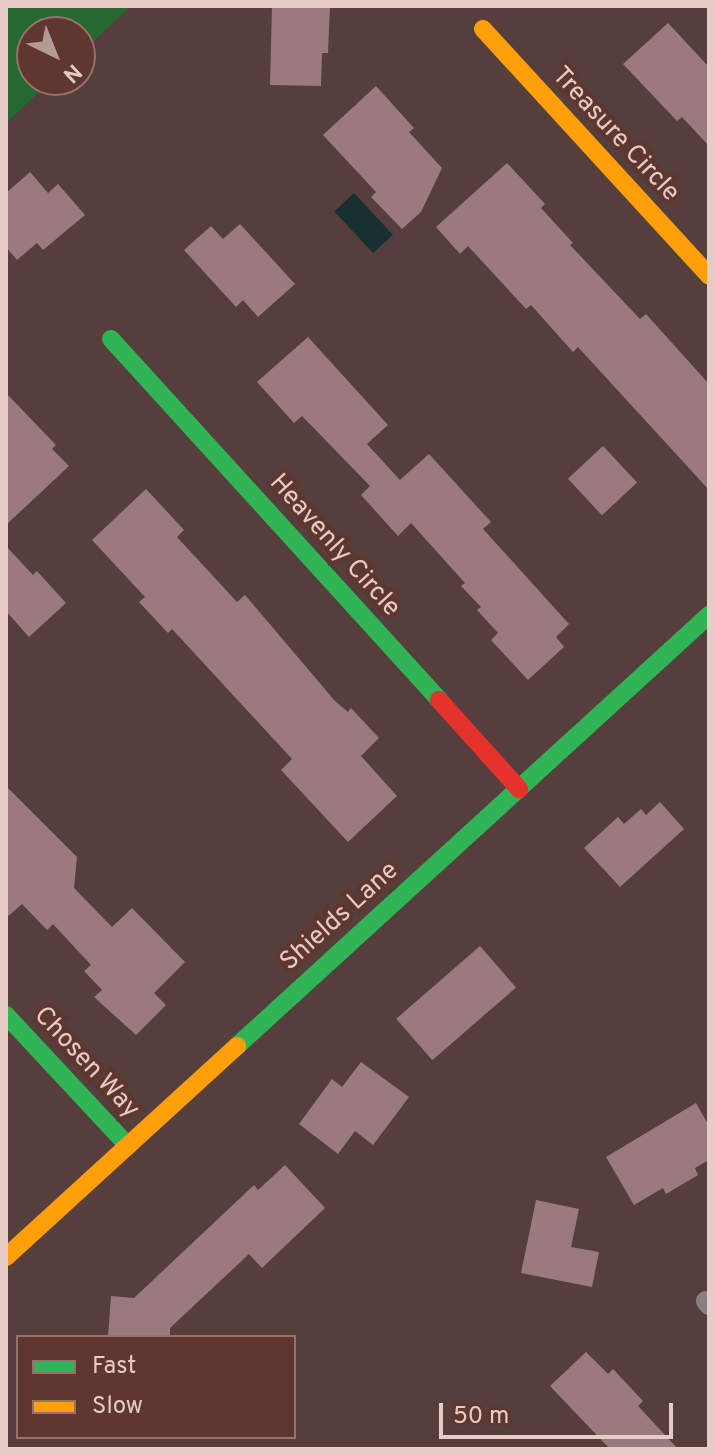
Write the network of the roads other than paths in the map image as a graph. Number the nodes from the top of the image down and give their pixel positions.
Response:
1 (483, 29) dead end
2 (709, 276) edge
3 (111, 339) dead end
4 (709, 615) edge
5 (519, 789) junction
6 (6, 1015) edge
7 (128, 1146) junction
8 (6, 1257) edge

1 - 2 street, Treasure Circle
3 - 5 street, Heavenly Circle
4 - 5 street, Shields Lane
5 - 7 street, Shields Lane
6 - 7 street, Chosen Way
7 - 8 street, Shields Lane

